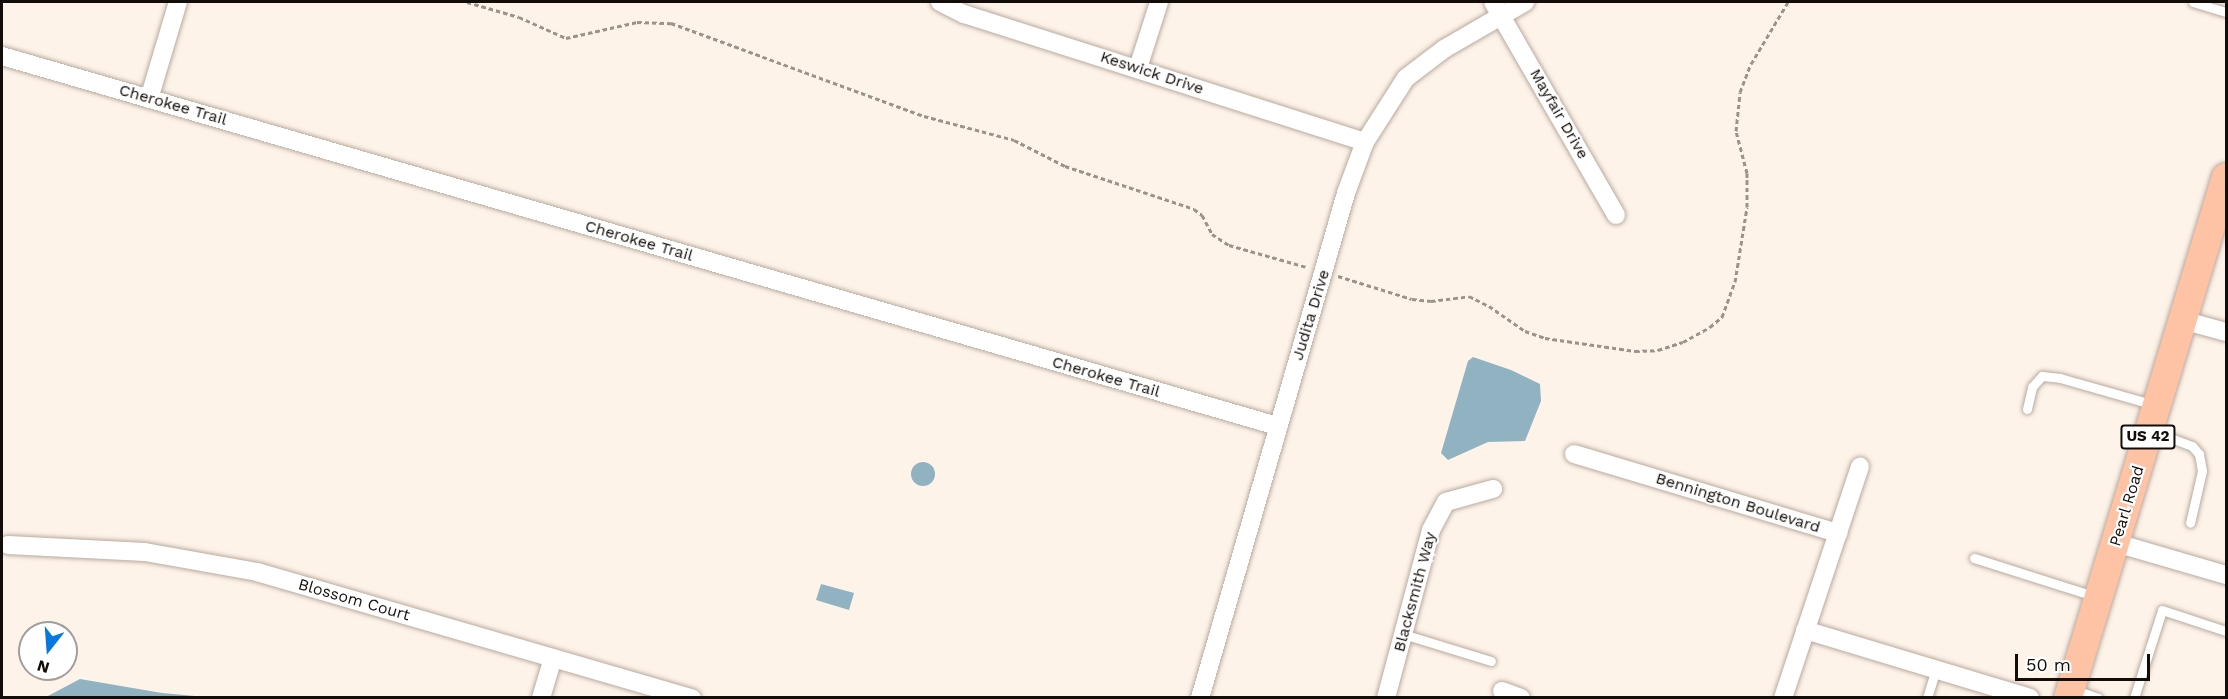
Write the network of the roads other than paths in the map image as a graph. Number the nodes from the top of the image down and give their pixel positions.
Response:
1 (178, 2) edge
2 (940, 2) edge
3 (1159, 2) edge
4 (1525, 2) edge
5 (2193, 2) edge
6 (1497, 8) edge
7 (2226, 12) edge
8 (2, 56) edge
9 (1138, 68) junction
10 (149, 99) junction
11 (1365, 142) junction
12 (2226, 177) edge
13 (1616, 215) dead end
14 (2182, 320) junction
15 (2226, 332) edge
16 (2027, 409) dead end
17 (2153, 418) junction
18 (1277, 426) junction
19 (1574, 454) dead end
20 (1860, 466) dead end
21 (1493, 489) dead end
22 (2190, 523) dead end
23 (1838, 533) junction
24 (2116, 543) junction
25 (8, 544) dead end
26 (1974, 558) dead end
27 (2226, 575) edge
28 (2099, 598) junction
29 (1805, 630) junction
30 (2226, 631) edge
31 (1403, 634) junction
32 (553, 658) junction
33 (1491, 661) dead end
34 (1936, 669) junction
35 (1502, 692) dead end
36 (2069, 693) edge
37 (541, 698) edge
38 (692, 698) edge
39 (1200, 698) edge
40 (1386, 698) edge
41 (1521, 698) edge
42 (1783, 698) edge
43 (1927, 698) edge
44 (2030, 698) edge
45 (2098, 698) edge
46 (2134, 698) edge

1 - 10 street
2 - 9 street, Keswick Drive
3 - 9 street
4 - 6 street, Judita Drive
5 - 7 lane
6 - 11 street, Judita Drive
6 - 13 street, Mayfair Drive
8 - 10 street, Cherokee Trail
9 - 11 street, Keswick Drive
10 - 18 street, Cherokee Trail
11 - 18 street, Judita Drive
12 - 14 main road, Pearl Road / US 42
14 - 15 street
14 - 17 main road, Pearl Road / US 42
16 - 17 lane
17 - 22 lane
17 - 24 main road, Pearl Road / US 42
18 - 39 street, Judita Drive
19 - 23 street, Bennington Boulevard
20 - 23 street
21 - 31 street, Blacksmith Way
23 - 29 street, Bennington Boulevard
24 - 27 street
24 - 28 main road, Pearl Road / US 42
25 - 32 street, Blossom Court
26 - 28 lane
28 - 36 main road, Pearl Road / US 42
29 - 34 street
29 - 42 street, Bennington Boulevard
30 - 46 lane
31 - 33 lane
31 - 40 street, Blacksmith Way
32 - 37 street
32 - 38 street, Blossom Court
34 - 43 lane
34 - 44 street
35 - 41 street
36 - 45 lane

